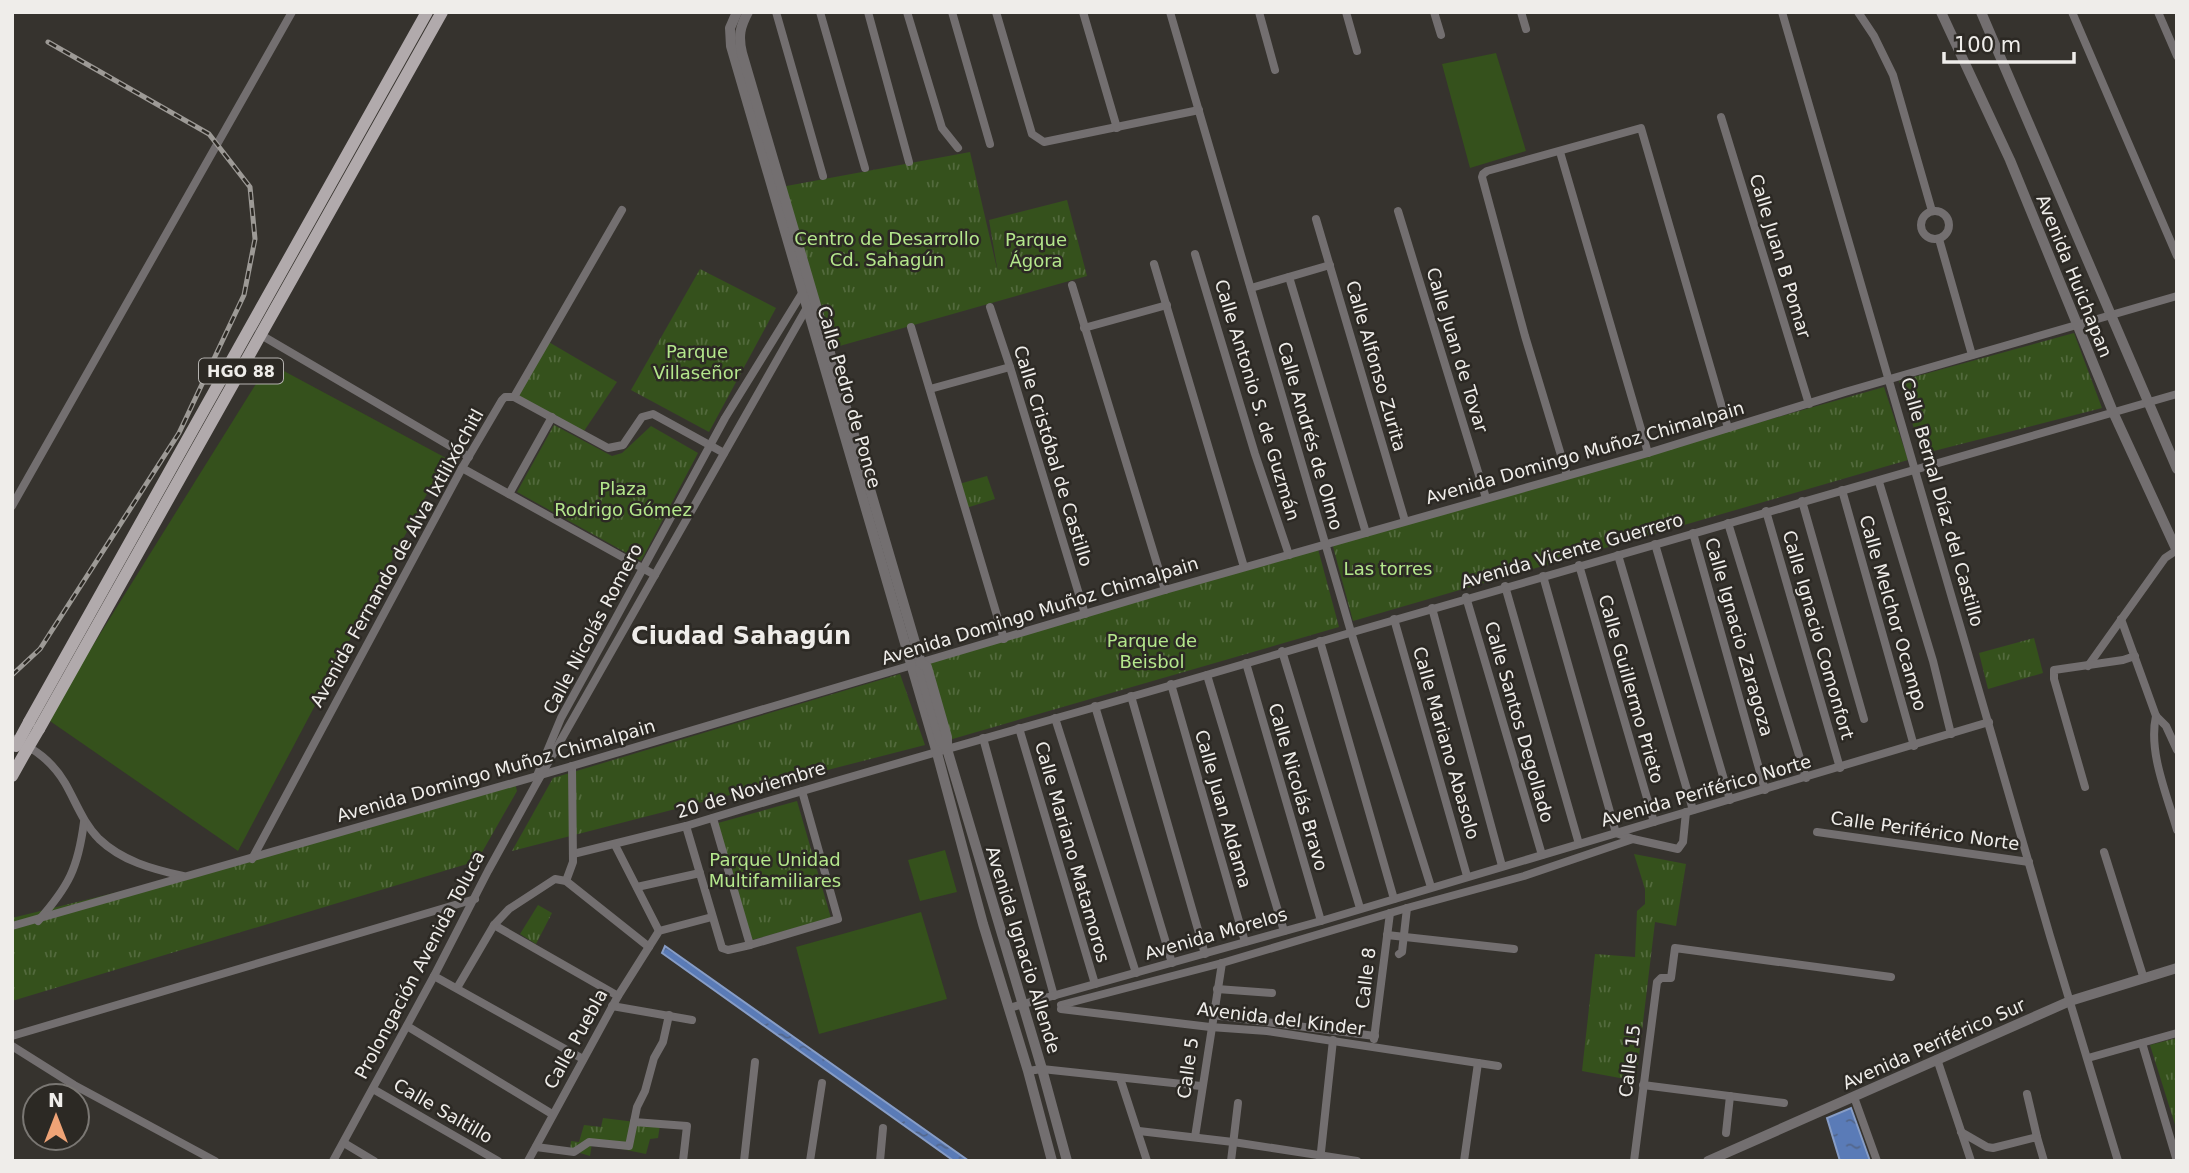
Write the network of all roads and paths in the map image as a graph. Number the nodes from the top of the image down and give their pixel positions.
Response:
1 (292, 12) edge
2 (427, 12) edge
3 (442, 12) edge
4 (737, 12) edge
5 (748, 12) edge
6 (776, 12) edge
7 (820, 12) edge
8 (868, 12) edge
9 (906, 12) edge
10 (952, 12) edge
11 (996, 12) edge
12 (1083, 12) edge
13 (1170, 12) edge
14 (1259, 12) edge
15 (1346, 12) edge
16 (1434, 12) edge
17 (1521, 12) edge
18 (1782, 12) edge
19 (1858, 12) edge
20 (1941, 12) edge
21 (1981, 12) edge
22 (2072, 12) edge
23 (2158, 12) edge
24 (1526, 29) dead end
25 (1441, 35) dead end
26 (736, 46) junction
27 (1357, 51) dead end
28 (2177, 56) edge
29 (1275, 70) dead end
30 (1199, 110) junction
31 (1721, 117) dead end
32 (1117, 128) junction
33 (990, 144) dead end
34 (958, 148) dead end
35 (1560, 152) junction
36 (909, 162) dead end
37 (865, 168) dead end
38 (824, 176) dead end
39 (622, 210) dead end
40 (1398, 211) dead end
41 (1932, 211) junction
42 (1316, 219) dead end
43 (1939, 239) junction
44 (1195, 254) dead end
45 (2177, 256) edge
46 (1154, 264) dead end
47 (1330, 265) junction
48 (1289, 277) junction
49 (809, 282) junction
50 (282, 284) junction
51 (1072, 285) dead end
52 (1251, 288) junction
53 (802, 293) junction
54 (2177, 296) edge
55 (813, 297) junction
56 (1167, 305) junction
57 (990, 307) dead end
58 (806, 308) junction
59 (2110, 316) junction
60 (2077, 325) junction
61 (911, 327) dead end
62 (1084, 328) junction
63 (261, 335) junction
64 (244, 353) junction
65 (1972, 355) junction
66 (1010, 367) junction
67 (1891, 380) junction
68 (930, 389) junction
69 (2177, 394) edge
70 (514, 397) junction
71 (2147, 403) junction
72 (1809, 404) junction
73 (2113, 412) junction
74 (552, 417) junction
75 (1728, 428) junction
76 (711, 446) junction
77 (724, 453) junction
78 (1648, 453) junction
79 (469, 457) junction
80 (462, 468) junction
81 (2177, 469) edge
82 (1917, 471) junction
83 (1567, 475) junction
84 (1879, 482) junction
85 (687, 490) junction
86 (1842, 490) junction
87 (509, 494) junction
88 (699, 497) junction
89 (1486, 498) junction
90 (1802, 501) junction
91 (12, 506) edge
92 (1766, 511) junction
93 (1405, 521) junction
94 (1728, 523) junction
95 (1366, 533) junction
96 (1693, 533) junction
97 (1325, 544) junction
98 (1656, 544) junction
99 (2177, 551) edge
100 (1289, 555) junction
101 (1618, 555) junction
102 (1579, 565) junction
103 (1244, 568) junction
104 (643, 569) junction
105 (655, 575) junction
106 (1543, 576) junction
107 (1505, 586) junction
108 (1165, 590) junction
109 (1466, 597) junction
110 (1432, 608) junction
111 (1085, 614) junction
112 (1394, 619) junction
113 (2121, 619) junction
114 (1351, 632) junction
115 (1004, 639) junction
116 (1320, 641) junction
117 (1282, 651) junction
118 (2135, 656) junction
119 (921, 663) junction
120 (1246, 663) junction
121 (911, 666) junction
122 (2088, 666) junction
123 (1207, 674) junction
124 (1171, 684) junction
125 (1131, 696) junction
126 (1095, 706) junction
127 (2156, 716) junction
128 (561, 718) junction
129 (1055, 718) junction
130 (1864, 719) dead end
131 (1989, 722) junction
132 (571, 724) junction
133 (1019, 729) junction
134 (1951, 734) junction
135 (983, 738) junction
136 (1914, 746) junction
137 (16, 747) edge
138 (2177, 750) edge
139 (942, 751) junction
140 (572, 766) junction
141 (1840, 768) junction
142 (12, 776) edge
143 (538, 778) junction
144 (1806, 778) junction
145 (2085, 787) dead end
146 (1765, 790) junction
147 (802, 791) junction
148 (1730, 800) junction
149 (1689, 811) junction
150 (713, 818) junction
151 (84, 822) junction
152 (1654, 822) junction
153 (686, 826) junction
154 (2177, 830) edge
155 (1816, 832) dead end
156 (1616, 833) junction
157 (1633, 839) junction
158 (1579, 844) junction
159 (615, 845) junction
160 (2104, 852) dead end
161 (573, 854) junction
162 (1542, 855) junction
163 (251, 859) junction
164 (2029, 862) junction
165 (1503, 866) junction
166 (700, 873) junction
167 (1467, 876) junction
168 (185, 877) junction
169 (565, 879) junction
170 (637, 887) junction
171 (1430, 887) junction
172 (475, 898) junction
173 (1394, 899) junction
174 (1360, 908) junction
175 (1407, 908) junction
176 (1390, 913) junction
177 (712, 917) junction
178 (38, 921) junction
179 (1321, 921) junction
180 (494, 925) junction
181 (12, 926) edge
182 (1284, 931) junction
183 (1387, 935) junction
184 (1404, 937) junction
185 (654, 939) junction
186 (1245, 942) junction
187 (750, 945) junction
188 (1514, 949) dead end
189 (1205, 954) junction
190 (1399, 954) dead end
191 (1172, 963) junction
192 (1222, 963) junction
193 (2177, 968) edge
194 (1136, 973) junction
195 (434, 976) junction
196 (1891, 977) dead end
197 (2144, 979) junction
198 (1095, 984) junction
199 (457, 988) junction
200 (1217, 989) junction
201 (1272, 993) dead end
202 (618, 996) junction
203 (1054, 996) junction
204 (2070, 1001) junction
205 (1022, 1005) junction
206 (612, 1006) junction
207 (1061, 1007) joint
208 (1009, 1008) junction
209 (669, 1015) junction
210 (1212, 1015) junction
211 (692, 1020) dead end
212 (407, 1026) junction
213 (1210, 1027) junction
214 (2177, 1033) edge
215 (12, 1036) edge
216 (1375, 1036) junction
217 (1333, 1040) junction
218 (2142, 1043) junction
219 (12, 1046) edge
220 (1373, 1046) junction
221 (2088, 1058) junction
222 (583, 1059) junction
223 (1937, 1059) junction
224 (755, 1062) dead end
225 (1478, 1063) junction
226 (1498, 1066) dead end
227 (1042, 1069) junction
228 (1028, 1071) junction
229 (1120, 1078) junction
230 (822, 1083) dead end
231 (1643, 1085) junction
232 (1201, 1086) junction
233 (373, 1089) junction
234 (2027, 1094) dead end
235 (1730, 1096) junction
236 (1854, 1097) junction
237 (1784, 1102) dead end
238 (1238, 1103) dead end
239 (552, 1114) junction
240 (634, 1122) junction
241 (883, 1128) dead end
242 (1139, 1131) junction
243 (1961, 1132) junction
244 (1726, 1133) dead end
245 (1195, 1137) junction
246 (2037, 1137) junction
247 (1233, 1142) junction
248 (344, 1143) junction
249 (536, 1147) junction
250 (1726, 1157) edge
251 (1320, 1158) edge
252 (215, 1161) edge
253 (333, 1161) edge
254 (374, 1161) edge
255 (498, 1161) edge
256 (528, 1161) edge
257 (683, 1161) edge
258 (744, 1161) edge
259 (810, 1161) edge
260 (880, 1161) edge
261 (1052, 1161) edge
262 (1067, 1161) edge
263 (1147, 1161) edge
264 (1230, 1161) edge
265 (1356, 1161) edge
266 (1464, 1161) edge
267 (1634, 1161) edge
268 (1708, 1161) edge
269 (1877, 1161) edge
270 (1971, 1161) edge
271 (2044, 1161) edge
272 (2118, 1161) edge
273 (2177, 1161) edge

1 - 91 street
2 - 50 main road, HGO 88
3 - 50 main road, HGO 88
4 - 26 street
5 - 26 street
6 - 38 street
7 - 37 street
8 - 36 street
9 - 34 street
10 - 33 street
11 - 32 street
12 - 32 street
13 - 30 street
14 - 29 street
15 - 27 street
16 - 25 street
17 - 24 street
18 - 67 street, Calle Bernal Díaz del Castillo
19 - 41 street
20 - 60 street, Avenida Huichapan
21 - 59 street, Avenida Huichapan
22 - 45 street
23 - 28 street
26 - 49 street, Calle Pedro de Ponce
26 - 53 street, Calle Pedro de Ponce
30 - 32 street
30 - 52 street, Calle Andrés de Olmo
31 - 72 street, Calle Juan B Pomar
35 - 75 street
35 - 78 street
35 - 83 street
39 - 70 street, Avenida Fernando de Alva Ixtlilxóchitl
40 - 89 street, Calle Juan de Tovar
41 - 43 street
41 - 43 street
42 - 47 street, Calle Alfonso Zurita
43 - 65 street
44 - 100 street, Calle Antonio S. de Guzmán
46 - 56 street
47 - 48 street
47 - 93 street, Calle Alfonso Zurita
48 - 52 street
48 - 95 street
49 - 53 street, Calle Nicolás Romero
49 - 55 street, Calle Pedro de Ponce
50 - 63 main road, HGO 88
50 - 64 main road, HGO 88
51 - 62 street
52 - 97 street, Calle Andrés de Olmo
53 - 58 street, Calle Pedro de Ponce
53 - 76 street, Calle Nicolás Romero
54 - 59 street, Avenida Domingo Muñoz Chimalpain
55 - 58 street, Calle Nicolás Romero
55 - 119 street, Calle Pedro de Ponce
56 - 62 street
56 - 103 street
57 - 66 street, Calle Cristóbal de Castillo
58 - 77 street, Calle Nicolás Romero
58 - 121 street, Calle Pedro de Ponce
59 - 60 street, Avenida Domingo Muñoz Chimalpain
59 - 71 street, Avenida Huichapan
60 - 65 street, Avenida Domingo Muñoz Chimalpain
60 - 73 street, Avenida Huichapan
61 - 68 street
62 - 108 street
63 - 64 main road, HGO 88
63 - 79 street
64 - 137 main road, HGO 88, bridge
65 - 67 street, Avenida Domingo Muñoz Chimalpain
66 - 68 street
66 - 111 street, Calle Cristóbal de Castillo
67 - 72 street, Avenida Domingo Muñoz Chimalpain
67 - 82 street, Calle Bernal Díaz del Castillo
68 - 115 street
69 - 71 street, Avenida Vicente Guerrero
70 - 74 street
70 - 79 street, Avenida Fernando de Alva Ixtlilxóchitl
71 - 73 street, Avenida Vicente Guerrero
71 - 81 street, Avenida Huichapan
72 - 75 street, Avenida Domingo Muñoz Chimalpain
73 - 82 street, Avenida Vicente Guerrero
73 - 99 street, Avenida Huichapan
74 - 76 street
74 - 87 street
75 - 78 street, Avenida Domingo Muñoz Chimalpain
76 - 77 street
76 - 85 street, Calle Nicolás Romero
77 - 88 street, Calle Nicolás Romero
78 - 83 street, Avenida Domingo Muñoz Chimalpain
79 - 80 street, Avenida Fernando de Alva Ixtlilxóchitl
80 - 87 street
80 - 163 street, Avenida Fernando de Alva Ixtlilxóchitl
82 - 84 street, Avenida Vicente Guerrero
82 - 131 street, Calle Bernal Díaz del Castillo
83 - 89 street, Avenida Domingo Muñoz Chimalpain
84 - 86 street, Avenida Vicente Guerrero
84 - 134 street, Calle Melchor Ocampo
85 - 88 street
85 - 104 street, Calle Nicolás Romero
86 - 90 street, Avenida Vicente Guerrero
86 - 136 street, Calle Melchor Ocampo
87 - 104 street
88 - 105 street, Calle Nicolás Romero
89 - 93 street, Avenida Domingo Muñoz Chimalpain
90 - 92 street, Avenida Vicente Guerrero
90 - 130 street, Calle Ignacio Comonfort
92 - 94 street, Avenida Vicente Guerrero
92 - 141 street, Calle Ignacio Comonfort
93 - 95 street, Avenida Domingo Muñoz Chimalpain
94 - 96 street, Avenida Vicente Guerrero
94 - 144 street, Calle Ignacio Zaragoza
95 - 97 street, Avenida Domingo Muñoz Chimalpain
96 - 98 street, Avenida Vicente Guerrero
96 - 146 street, Calle Ignacio Zaragoza
97 - 100 street, Avenida Domingo Muñoz Chimalpain
97 - 114 street, Calle Andrés de Olmo
98 - 101 street, Avenida Vicente Guerrero
98 - 148 street
99 - 113 street
100 - 103 street, Avenida Domingo Muñoz Chimalpain
101 - 102 street, Avenida Vicente Guerrero
101 - 149 street
102 - 106 street, Avenida Vicente Guerrero
102 - 152 street, Calle Guillermo Prieto
103 - 108 street, Avenida Domingo Muñoz Chimalpain
104 - 105 street
104 - 128 street, Calle Nicolás Romero
105 - 132 street, Calle Nicolás Romero
106 - 107 street, Avenida Vicente Guerrero
106 - 156 street
107 - 109 street, Avenida Vicente Guerrero
107 - 158 street, Calle Santos Degollado
108 - 111 street, Avenida Domingo Muñoz Chimalpain
109 - 110 street, Avenida Vicente Guerrero
109 - 162 street, Calle Santos Degollado
110 - 112 street, Avenida Vicente Guerrero
110 - 165 street, Calle Mariano Abasolo
111 - 115 street, Avenida Domingo Muñoz Chimalpain
112 - 114 street, Avenida Vicente Guerrero
112 - 167 street, Calle Mariano Abasolo
113 - 118 street
113 - 122 street
114 - 116 street, Avenida Vicente Guerrero
114 - 171 street, Calle Andrés de Olmo
115 - 119 street, Avenida Domingo Muñoz Chimalpain
116 - 117 street, Avenida Vicente Guerrero
116 - 173 street
117 - 120 street, Avenida Vicente Guerrero
117 - 174 street, Calle Nicolás Bravo
118 - 122 street
118 - 127 street
119 - 121 street, Avenida Domingo Muñoz Chimalpain
119 - 139 street, Calle Pedro de Ponce
120 - 123 street, Avenida Vicente Guerrero
120 - 179 street, Calle Nicolás Bravo
121 - 139 street, Calle Pedro de Ponce
121 - 140 street, Avenida Domingo Muñoz Chimalpain
122 - 145 street
123 - 124 street, Avenida Vicente Guerrero
123 - 182 street, Calle Juan Aldama
124 - 125 street, Avenida Vicente Guerrero
124 - 186 street, Calle Juan Aldama
125 - 126 street, Avenida Vicente Guerrero
125 - 189 street
126 - 129 street, Avenida Vicente Guerrero
126 - 191 street
127 - 138 street
127 - 154 street
128 - 132 street
128 - 143 street, Calle Nicolás Romero
129 - 133 street, Avenida Vicente Guerrero
129 - 194 street, Calle Mariano Matamoros
131 - 134 street, Avenida Periférico Norte
131 - 164 street, Calle Bernal Díaz del Castillo
132 - 143 street, Calle Nicolás Romero
133 - 135 street, Avenida Vicente Guerrero
133 - 198 street, Calle Mariano Matamoros
134 - 136 street, Avenida Periférico Norte
135 - 139 street, Avenida Vicente Guerrero
135 - 203 street
136 - 141 street, Avenida Periférico Norte
137 - 142 main road, HGO 88
137 - 151 street
139 - 147 street, 20 de Noviembre
139 - 205 street, Avenida Ignacio Allende
139 - 208 street, Avenida Ignacio Allende
140 - 143 street, Avenida Domingo Muñoz Chimalpain
140 - 161 street
141 - 144 street, Avenida Periférico Norte
143 - 163 street, Avenida Domingo Muñoz Chimalpain
143 - 172 street, Prolongación Avenida Toluca
144 - 146 street, Avenida Periférico Norte
146 - 148 street, Avenida Periférico Norte
147 - 150 street, 20 de Noviembre
147 - 187 street
148 - 149 street, Avenida Periférico Norte
149 - 152 street, Avenida Periférico Norte
149 - 157 street
150 - 153 street, 20 de Noviembre
150 - 187 street
151 - 168 street
151 - 178 street
152 - 156 street, Avenida Periférico Norte
153 - 159 street, 20 de Noviembre
153 - 166 street
155 - 164 street, Calle Periférico Norte
156 - 157 street
156 - 158 street, Avenida Periférico Norte
157 - 175 street, Avenida Morelos
158 - 162 street, Avenida Periférico Norte
159 - 161 street, 20 de Noviembre
159 - 170 street
160 - 197 street
161 - 169 street
162 - 165 street, Avenida Periférico Norte
163 - 168 street, Avenida Domingo Muñoz Chimalpain
164 - 204 street, Calle Bernal Díaz del Castillo
165 - 167 street, Avenida Periférico Norte
166 - 170 street
166 - 177 street
167 - 171 street, Avenida Periférico Norte
168 - 178 street, Avenida Domingo Muñoz Chimalpain
169 - 180 street
169 - 185 street
170 - 185 street
171 - 173 street, Avenida Morelos
172 - 195 street, Prolongación Avenida Toluca
172 - 215 street
173 - 174 street, Avenida Morelos
174 - 179 street, Avenida Morelos
175 - 176 street, Avenida Morelos
175 - 184 street
176 - 183 street, Calle 8
176 - 192 street, Avenida Morelos
177 - 185 street
177 - 187 street
178 - 181 street, Avenida Domingo Muñoz Chimalpain
179 - 182 street, Avenida Morelos
180 - 199 street
180 - 202 street
182 - 186 street, Avenida Morelos
183 - 184 street
183 - 216 street, Calle 8
184 - 188 street
184 - 190 street
185 - 202 street, Calle Puebla
186 - 189 street, Avenida Morelos
189 - 191 street, Avenida Morelos
191 - 194 street, Avenida Morelos
192 - 200 street, Calle 5
192 - 207 street, Avenida Morelos
193 - 197 street, Avenida Periférico Sur
194 - 198 street, Avenida Morelos
195 - 199 street
195 - 212 street, Prolongación Avenida Toluca
196 - 231 street, Calle 15
197 - 204 street, Avenida Periférico Sur
198 - 203 street, Avenida Morelos
199 - 222 street
200 - 201 street
200 - 210 street, Calle 5
202 - 206 street, Calle Puebla
203 - 205 street, Avenida Morelos
204 - 221 street, Calle Bernal Díaz del Castillo
204 - 223 street, Avenida Periférico Sur
205 - 208 street, Avenida Morelos
205 - 227 street, Avenida Ignacio Allende
206 - 209 street
206 - 222 street, Calle Puebla
207 - 213 street, Avenida del Kinder
208 - 228 street, Avenida Ignacio Allende
209 - 211 street
209 - 240 street
210 - 213 street, Calle 5
210 - 216 street
212 - 233 street, Prolongación Avenida Toluca
212 - 239 street
213 - 217 street, Avenida del Kinder
213 - 232 street, Calle 5
214 - 218 street
216 - 220 street, Calle 8
217 - 220 street, Avenida del Kinder
217 - 251 street
218 - 221 street
218 - 273 street
219 - 252 street
220 - 225 street, Avenida del Kinder
221 - 272 street, Calle Bernal Díaz del Castillo
222 - 239 street, Calle Puebla
223 - 236 street, Avenida Periférico Sur
223 - 243 street
224 - 258 street
225 - 226 street, Avenida del Kinder
225 - 266 street
227 - 228 street
227 - 229 street
227 - 262 street, Avenida Ignacio Allende
228 - 261 street, Avenida Ignacio Allende
229 - 232 street
229 - 242 street
230 - 259 street
231 - 235 street
231 - 267 street, Calle 15
232 - 245 street, Calle 5
233 - 248 street, Prolongación Avenida Toluca
233 - 255 street, Calle Saltillo
234 - 246 street
235 - 237 street
235 - 244 street
236 - 250 street, Avenida Periférico Sur
236 - 269 street
238 - 247 street
239 - 249 street, Calle Puebla
240 - 249 street
240 - 257 street
241 - 260 street
242 - 245 street
242 - 263 street
243 - 246 street
243 - 270 street
245 - 247 street
246 - 271 street
247 - 251 street
247 - 264 street
248 - 253 street, Prolongación Avenida Toluca
248 - 254 street
249 - 256 street, Calle Puebla
250 - 268 street, Avenida Periférico Sur
251 - 265 street

